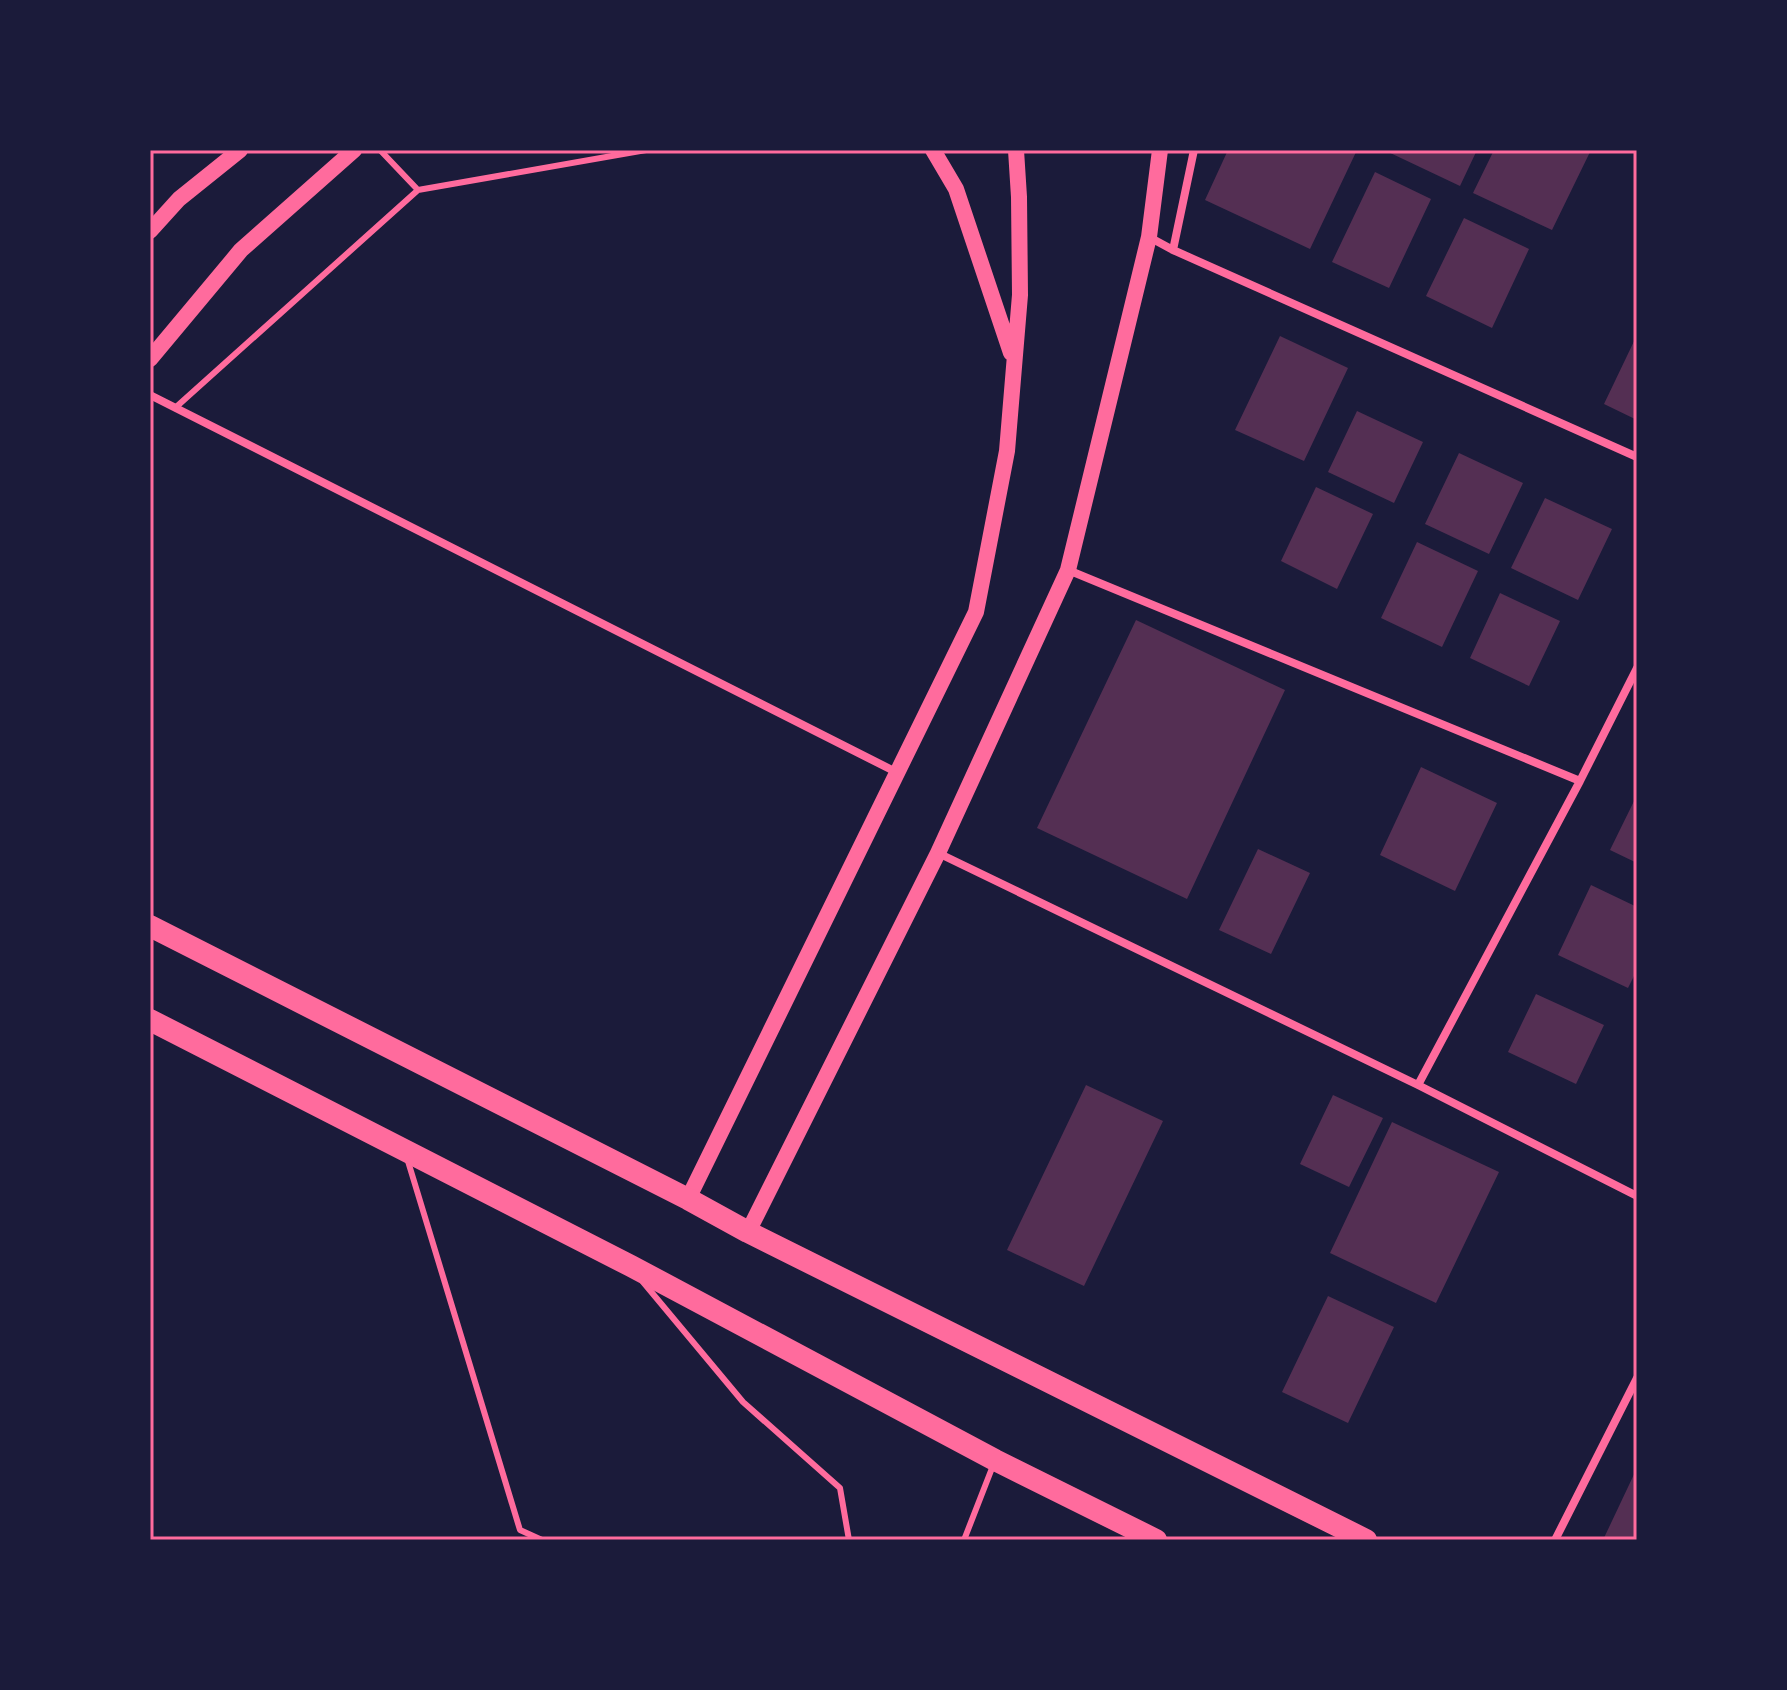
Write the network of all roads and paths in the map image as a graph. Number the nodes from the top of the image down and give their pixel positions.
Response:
1 (240, 150) edge
2 (354, 150) edge
3 (380, 150) edge
4 (646, 150) edge
5 (933, 150) edge
6 (1016, 150) edge
7 (1160, 150) edge
8 (1194, 150) edge
9 (418, 190) junction
10 (179, 199) junction
11 (150, 210) edge
12 (150, 231) edge
13 (1149, 237) junction
14 (1173, 250) junction
15 (150, 359) edge
16 (1014, 361) junction
17 (150, 395) edge
18 (175, 408) junction
19 (1637, 457) edge
20 (1068, 570) junction
21 (1637, 668) edge
22 (898, 773) junction
23 (1580, 781) junction
24 (938, 853) junction
25 (150, 926) edge
26 (150, 1020) edge
27 (1418, 1085) junction
28 (405, 1150) junction
29 (1637, 1196) edge
30 (688, 1199) junction
31 (748, 1232) junction
32 (631, 1266) junction
33 (1637, 1378) edge
34 (995, 1460) junction
35 (542, 1540) edge
36 (849, 1540) edge
37 (964, 1540) edge
38 (1156, 1540) edge
39 (1366, 1540) edge
40 (1555, 1540) edge

1 - 10 main road
2 - 15 main road
3 - 9 lane
4 - 9 lane
5 - 16 main road
6 - 16 main road
7 - 13 main road
8 - 14 street
9 - 18 lane
10 - 11 main road
10 - 12 main road
13 - 14 street
13 - 20 main road
14 - 19 street
16 - 22 main road
17 - 18 street
18 - 22 street
20 - 23 street
20 - 24 main road
21 - 23 street
22 - 30 main road
23 - 27 street
24 - 27 street
24 - 31 main road
25 - 30 highway
26 - 28 highway
27 - 29 street
28 - 32 highway
28 - 35 lane
30 - 31 highway
31 - 39 highway
32 - 34 highway
32 - 36 lane
33 - 40 street
34 - 37 lane
34 - 38 highway

